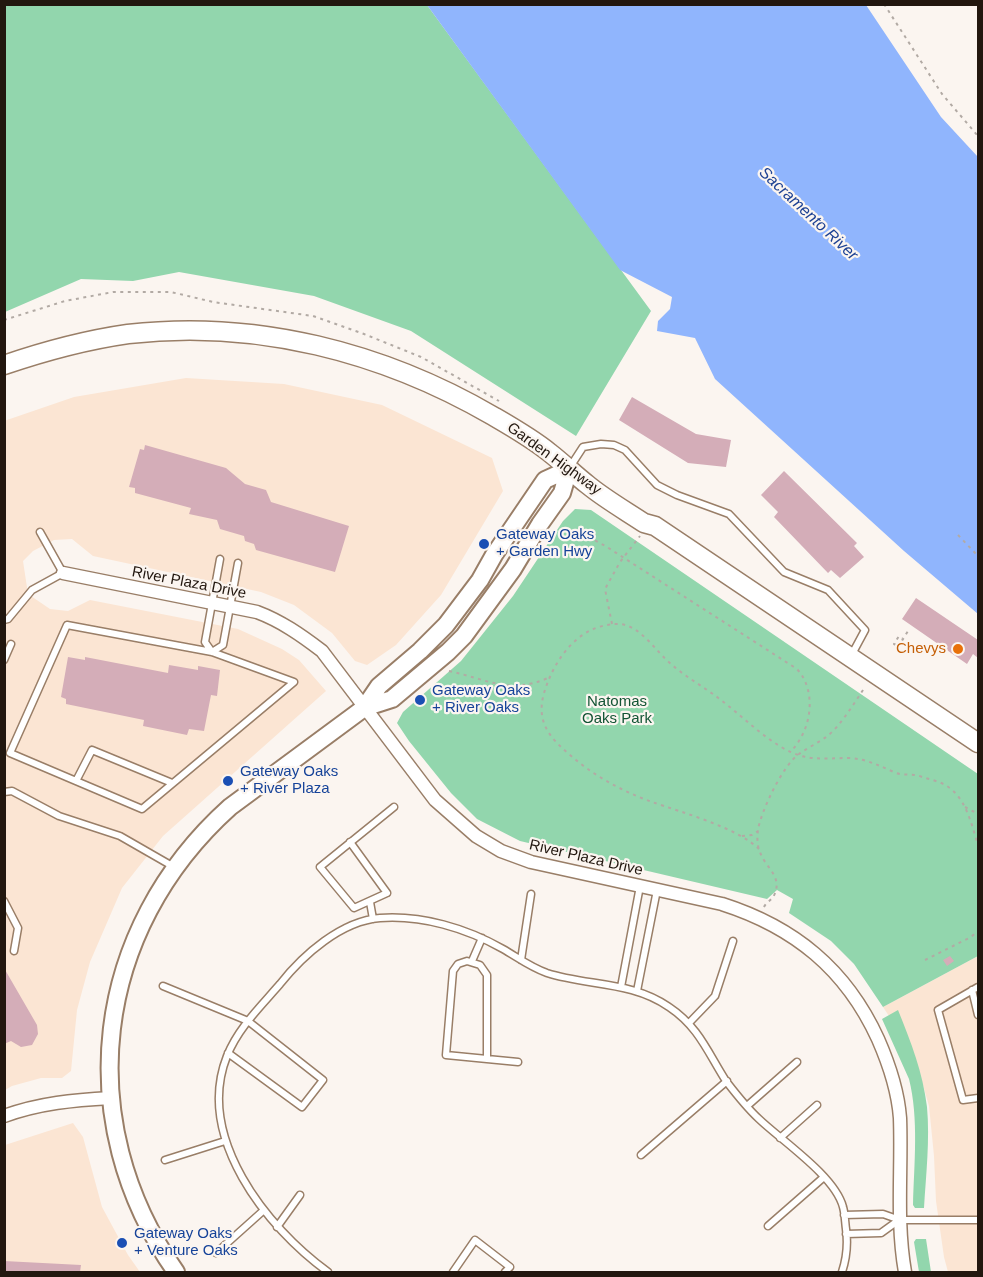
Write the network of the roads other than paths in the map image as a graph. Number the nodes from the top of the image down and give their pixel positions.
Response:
1 (4, 365) edge
2 (569, 469) junction
3 (40, 532) dead end
4 (220, 559) dead end
5 (238, 563) dead end
6 (63, 573) junction
7 (212, 603) junction
8 (230, 607) junction
9 (4, 620) edge
10 (11, 644) dead end
11 (212, 652) junction
12 (850, 657) junction
13 (4, 660) edge
14 (364, 708) junction
15 (978, 743) edge
16 (76, 781) junction
17 (172, 783) junction
18 (4, 792) edge
19 (394, 807) dead end
20 (350, 842) junction
21 (174, 867) junction
22 (640, 886) junction
23 (657, 890) junction
24 (531, 894) dead end
25 (4, 901) edge
26 (370, 902) junction
27 (373, 920) junction
28 (482, 938) junction
29 (733, 941) dead end
30 (14, 951) dead end
31 (521, 960) junction
32 (472, 961) junction
33 (163, 986) dead end
34 (621, 987) junction
35 (975, 988) edge
36 (637, 991) junction
37 (978, 1015) edge
38 (249, 1021) junction
39 (689, 1023) junction
40 (228, 1053) junction
41 (487, 1059) junction
42 (518, 1062) dead end
43 (797, 1062) dead end
44 (727, 1081) junction
45 (111, 1098) junction
46 (978, 1098) edge
47 (817, 1105) dead end
48 (747, 1106) junction
49 (4, 1116) edge
50 (780, 1138) junction
51 (225, 1141) junction
52 (641, 1155) dead end
53 (165, 1160) dead end
54 (824, 1178) junction
55 (300, 1195) dead end
56 (264, 1210) junction
57 (844, 1215) junction
58 (900, 1220) junction
59 (978, 1220) edge
60 (768, 1226) dead end
61 (277, 1227) junction
62 (846, 1234) junction
63 (216, 1253) dead end
64 (176, 1272) edge
65 (328, 1272) edge
66 (453, 1272) edge
67 (505, 1272) edge
68 (842, 1272) edge
69 (905, 1272) edge

1 - 2 main road, Garden Highway
2 - 12 main road, Garden Highway
2 - 12 lane
2 - 14 street
2 - 14 street
3 - 6 lane
4 - 7 lane
5 - 8 lane
6 - 7 street, River Plaza Drive
6 - 9 lane
7 - 8 street, River Plaza Drive
7 - 11 lane
8 - 11 lane
8 - 14 street, River Plaza Drive
10 - 13 lane
11 - 16 lane
11 - 17 lane
12 - 15 main road, Garden Highway
14 - 21 street
14 - 22 street, River Plaza Drive
16 - 17 lane
16 - 17 lane
18 - 21 lane
19 - 20 lane
20 - 26 lane
20 - 26 lane
21 - 45 street
22 - 23 street, River Plaza Drive
22 - 34 lane
23 - 36 lane
23 - 58 street, River Plaza Drive
24 - 31 lane
25 - 30 lane
26 - 27 lane
27 - 28 lane
27 - 38 lane
28 - 31 lane
28 - 32 lane
29 - 39 lane
31 - 34 lane
32 - 41 lane
32 - 41 lane
33 - 38 lane
34 - 36 lane
35 - 37 lane
35 - 46 lane
36 - 39 lane
38 - 40 lane
38 - 40 lane
39 - 44 lane
40 - 51 lane
41 - 42 lane
43 - 48 lane
44 - 48 lane
44 - 52 lane
45 - 49 street
45 - 64 street
47 - 50 lane
48 - 50 lane
50 - 54 lane
51 - 53 lane
51 - 56 lane
54 - 57 lane
54 - 60 lane
55 - 61 lane
56 - 61 lane
56 - 63 lane
57 - 58 lane
57 - 62 lane
58 - 59 lane
58 - 62 lane
58 - 69 street, River Plaza Drive
61 - 65 lane
62 - 68 lane
66 - 67 lane

